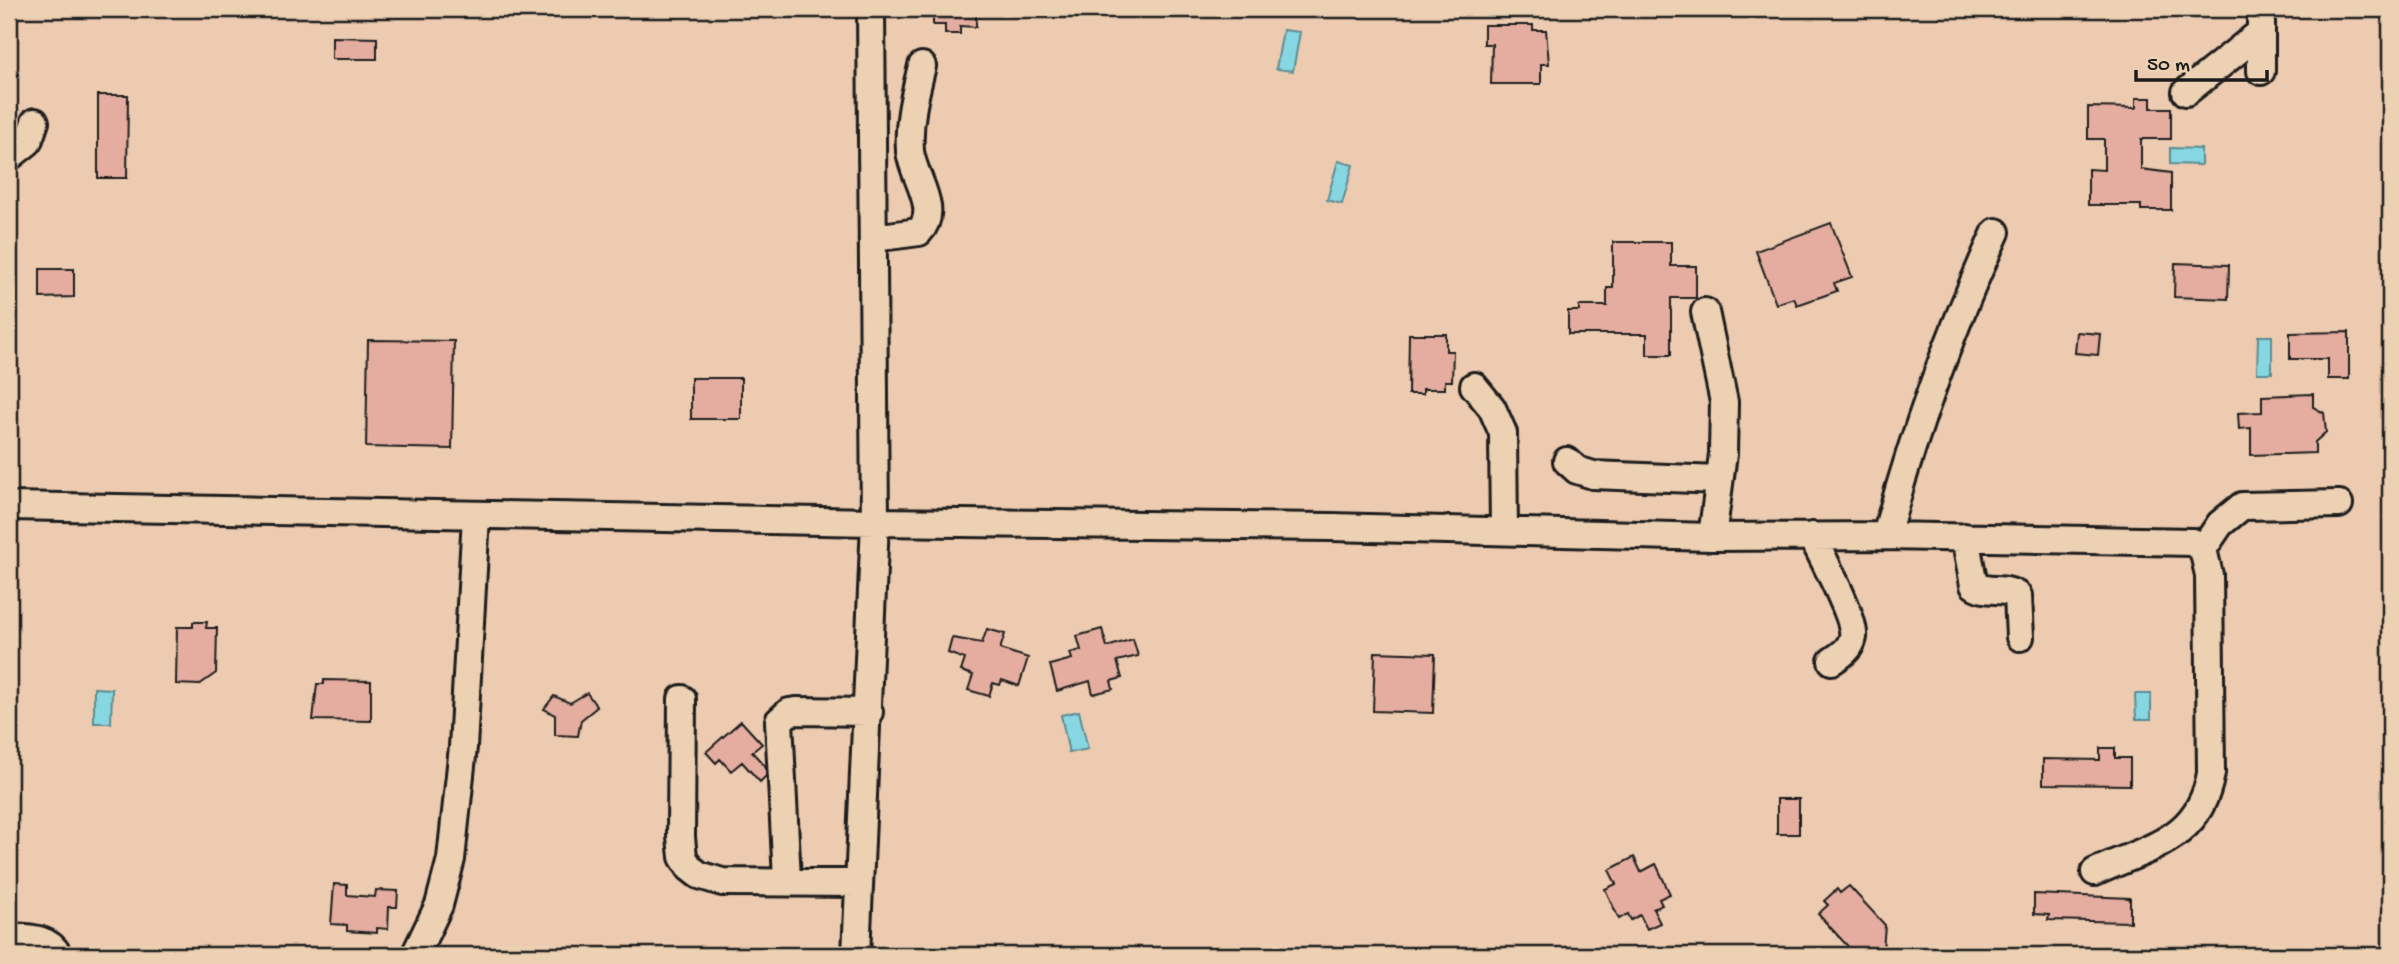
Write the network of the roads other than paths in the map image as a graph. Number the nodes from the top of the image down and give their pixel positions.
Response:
1 (871, 9) edge
2 (2261, 21) edge
3 (922, 66) dead end
4 (2261, 71) dead end
5 (2186, 92) dead end
6 (35, 122) dead end
7 (9, 157) edge
8 (1996, 232) dead end
9 (873, 238) junction
10 (1705, 312) dead end
11 (1474, 386) dead end
12 (1567, 461) dead end
13 (1719, 480) junction
14 (2339, 504) dead end
15 (9, 506) edge
16 (476, 516) junction
17 (876, 523) junction
18 (1504, 531) junction
19 (1812, 536) junction
20 (1886, 536) junction
21 (1712, 537) junction
22 (1965, 537) junction
23 (2203, 549) junction
24 (2020, 637) dead end
25 (1832, 661) dead end
26 (682, 699) dead end
27 (869, 712) junction
28 (2095, 873) dead end
29 (787, 880) junction
30 (858, 883) junction
31 (9, 937) edge
32 (58, 955) edge
33 (415, 955) edge
34 (856, 955) edge

1 - 9 street
2 - 4 street
2 - 5 street
3 - 9 street
6 - 7 street
8 - 20 street
9 - 17 street
10 - 13 street
11 - 18 street
12 - 13 street
13 - 21 street
14 - 23 street
15 - 16 street
16 - 17 street
16 - 33 street
17 - 18 street
17 - 27 street
18 - 21 street
19 - 20 street
19 - 21 street
19 - 25 street
20 - 22 street
22 - 23 street
22 - 24 street
23 - 28 street
26 - 29 street
27 - 29 street
27 - 30 street
29 - 30 street
30 - 34 street
31 - 32 street

